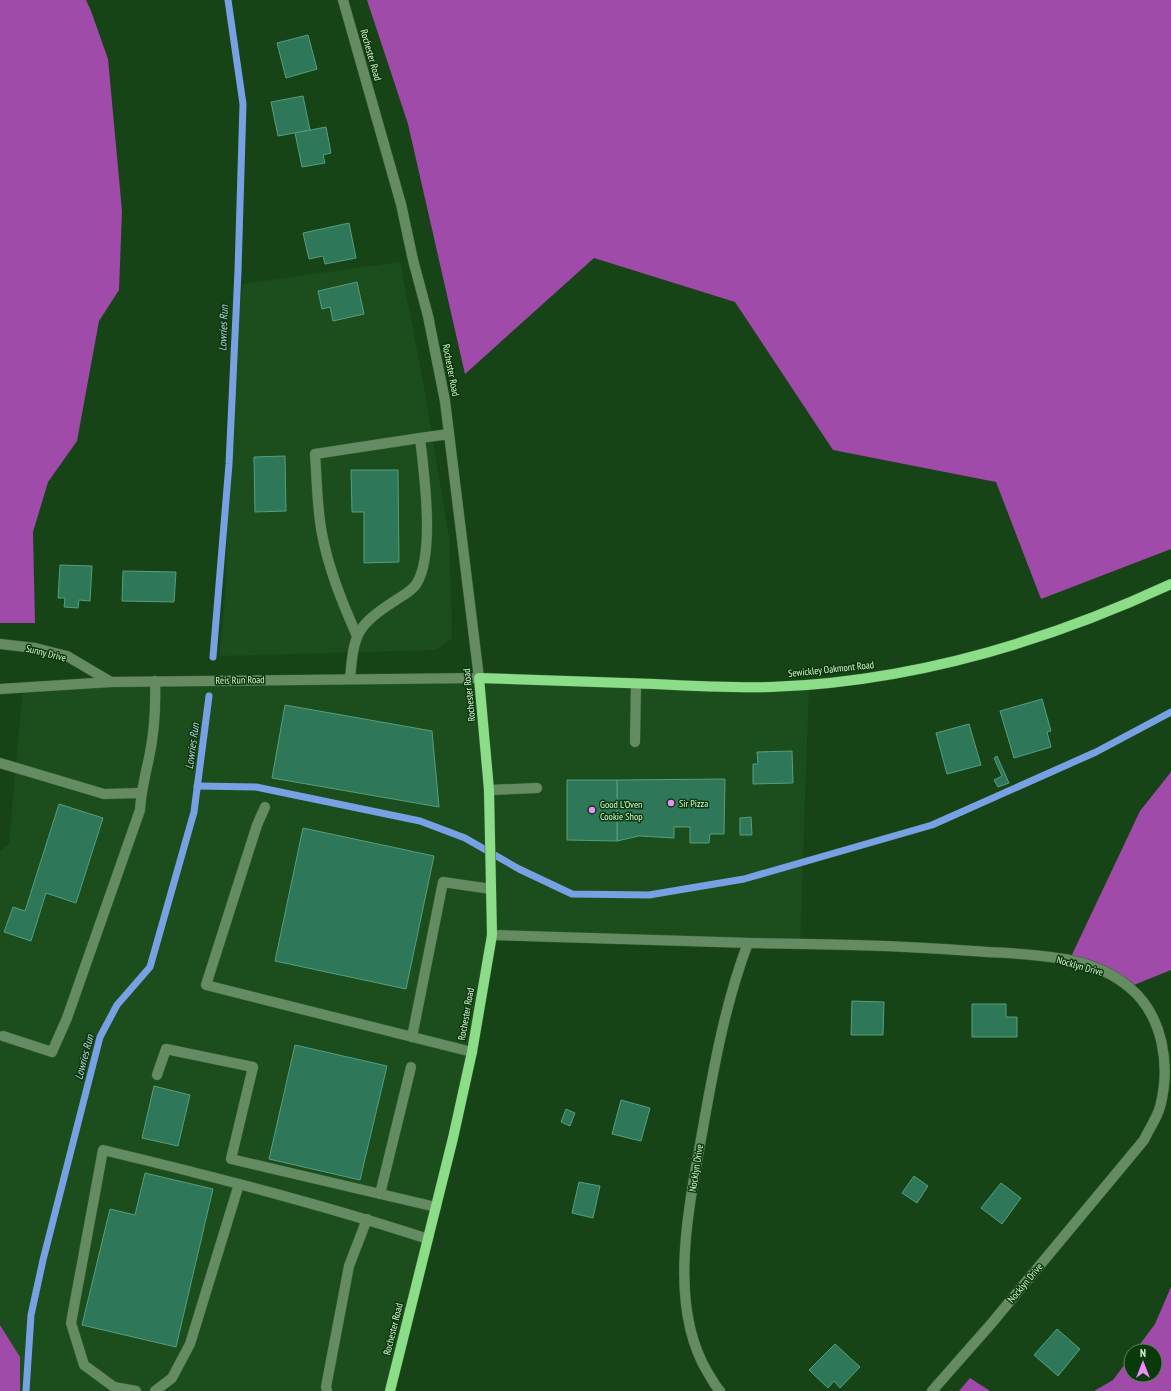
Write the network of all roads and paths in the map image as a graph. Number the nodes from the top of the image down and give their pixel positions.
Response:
1 (343, 0) edge
2 (449, 434) junction
3 (420, 438) junction
4 (1171, 584) edge
5 (357, 636) junction
6 (0, 644) edge
7 (479, 678) junction
8 (350, 679) junction
9 (155, 681) junction
10 (111, 682) junction
11 (636, 684) junction
12 (0, 689) edge
13 (635, 742) dead end
14 (0, 764) edge
15 (536, 788) dead end
16 (489, 790) junction
17 (141, 793) junction
18 (265, 806) dead end
19 (491, 889) junction
20 (492, 935) junction
21 (748, 943) junction
22 (3, 1036) dead end
23 (412, 1038) junction
24 (472, 1052) junction
25 (412, 1067) dead end
26 (157, 1075) dead end
27 (239, 1184) junction
28 (380, 1194) junction
29 (436, 1207) junction
30 (367, 1219) junction
31 (428, 1239) junction
32 (136, 1391) edge
33 (155, 1391) edge
34 (327, 1391) edge
35 (390, 1391) edge
36 (720, 1391) edge
37 (932, 1391) edge

1 - 2 street, Rochester Road
2 - 3 street
2 - 7 street, Rochester Road
3 - 5 street
3 - 5 street
4 - 11 main road, Sewickley Oakmont Road
5 - 8 street
6 - 10 street, Sunny Drive
7 - 8 street, Reis Run Road
7 - 11 main road, Sewickley Oakmont Road
7 - 16 main road, Rochester Road
8 - 9 street, Reis Run Road
9 - 10 street, Reis Run Road
9 - 17 street
10 - 12 street, Reis Run Road
11 - 13 street
14 - 17 street
15 - 16 street
16 - 19 main road, Rochester Road
17 - 22 street
18 - 23 street
19 - 20 main road, Rochester Road
19 - 23 street
20 - 21 street, Nocklyn Drive
20 - 24 main road, Rochester Road
21 - 36 street, Nocklyn Drive
21 - 37 street, Nocklyn Drive
23 - 24 street
24 - 29 main road, Rochester Road
25 - 28 street
26 - 28 street
27 - 30 street
27 - 32 street
27 - 33 street
28 - 29 street
29 - 31 main road, Rochester Road
30 - 31 street
30 - 34 street
31 - 35 main road, Rochester Road

